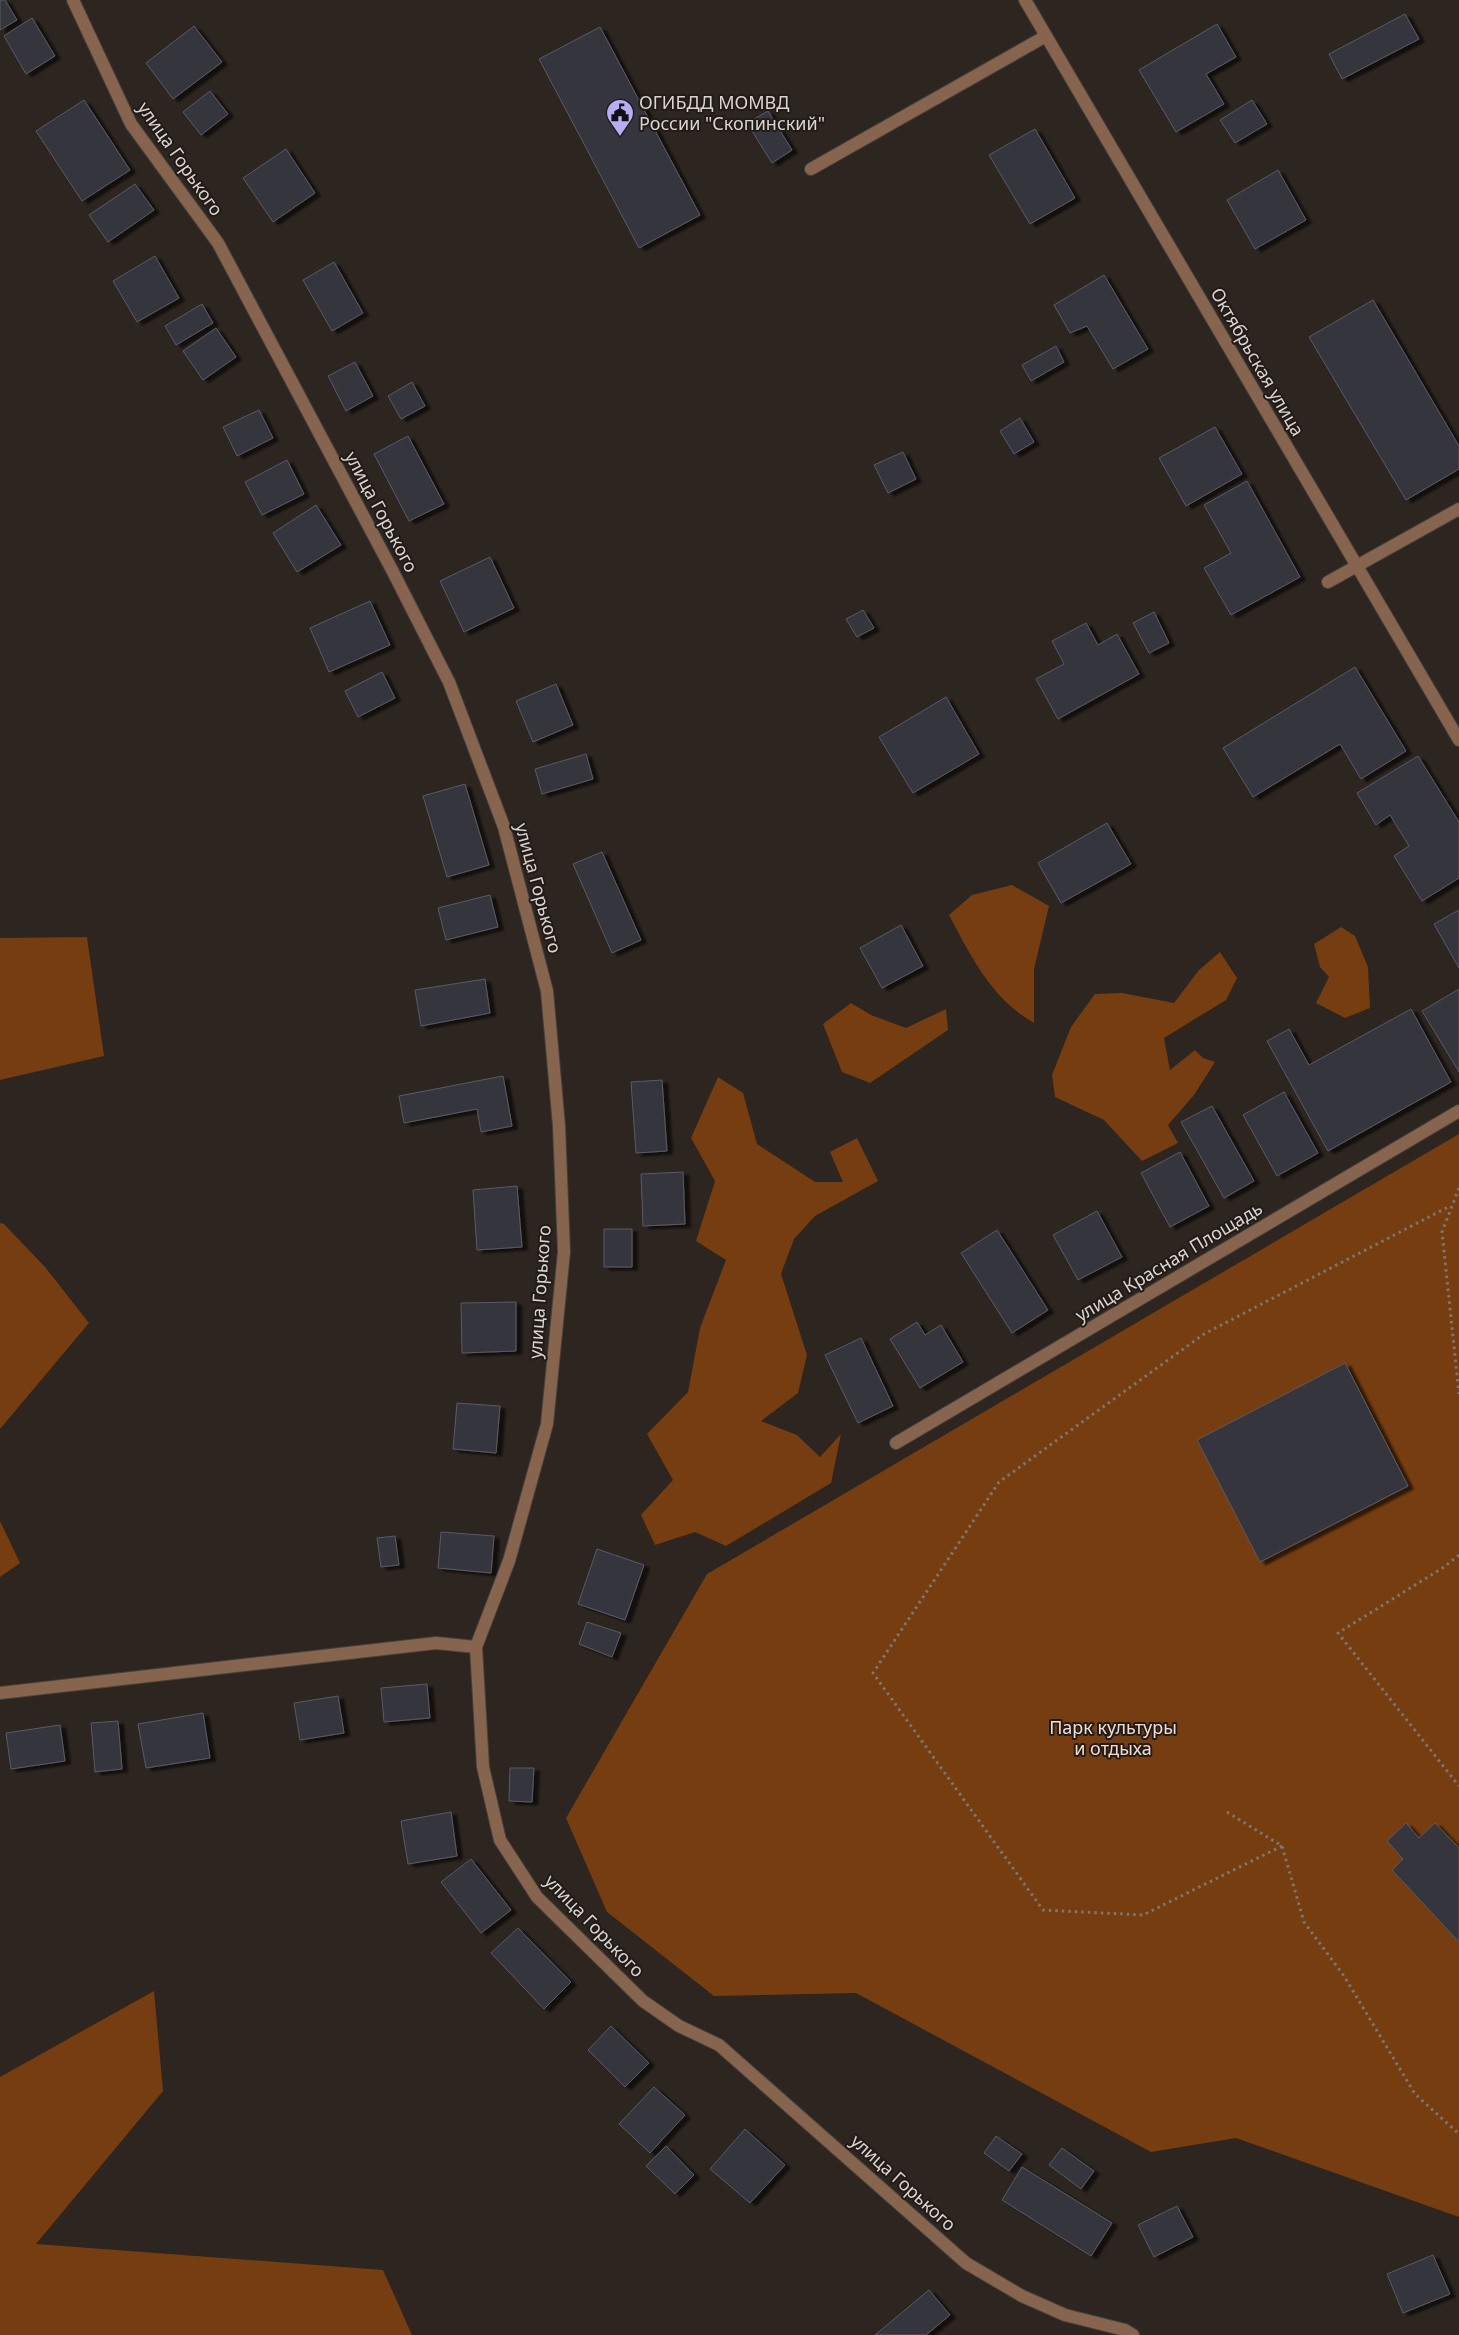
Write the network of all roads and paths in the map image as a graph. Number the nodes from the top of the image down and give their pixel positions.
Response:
1 (73, 0) edge
2 (1025, 0) edge
3 (1046, 36) junction
4 (811, 169) dead end
5 (1459, 509) edge
6 (1356, 567) junction
7 (1328, 582) dead end
8 (1459, 740) edge
9 (1459, 1111) edge
10 (1459, 1188) edge
11 (1450, 1206) junction
12 (1459, 1394) edge
13 (896, 1443) dead end
14 (1459, 1555) edge
15 (476, 1647) junction
16 (0, 1693) edge
17 (1459, 1786) edge
18 (1227, 1812) dead end
19 (1282, 1846) junction
20 (1459, 2134) edge
21 (1133, 2335) edge

1 - 15 street, улица Горького
2 - 3 street, Октябрьская улица
3 - 4 street
3 - 6 street, Октябрьская улица
5 - 6 street
6 - 7 street
6 - 8 street, Октябрьская улица
9 - 13 street, улица Красная Площадь
10 - 11 path
11 - 12 path
11 - 19 path
14 - 17 path
15 - 16 street
15 - 21 street, улица Горького
18 - 19 path
19 - 20 path

